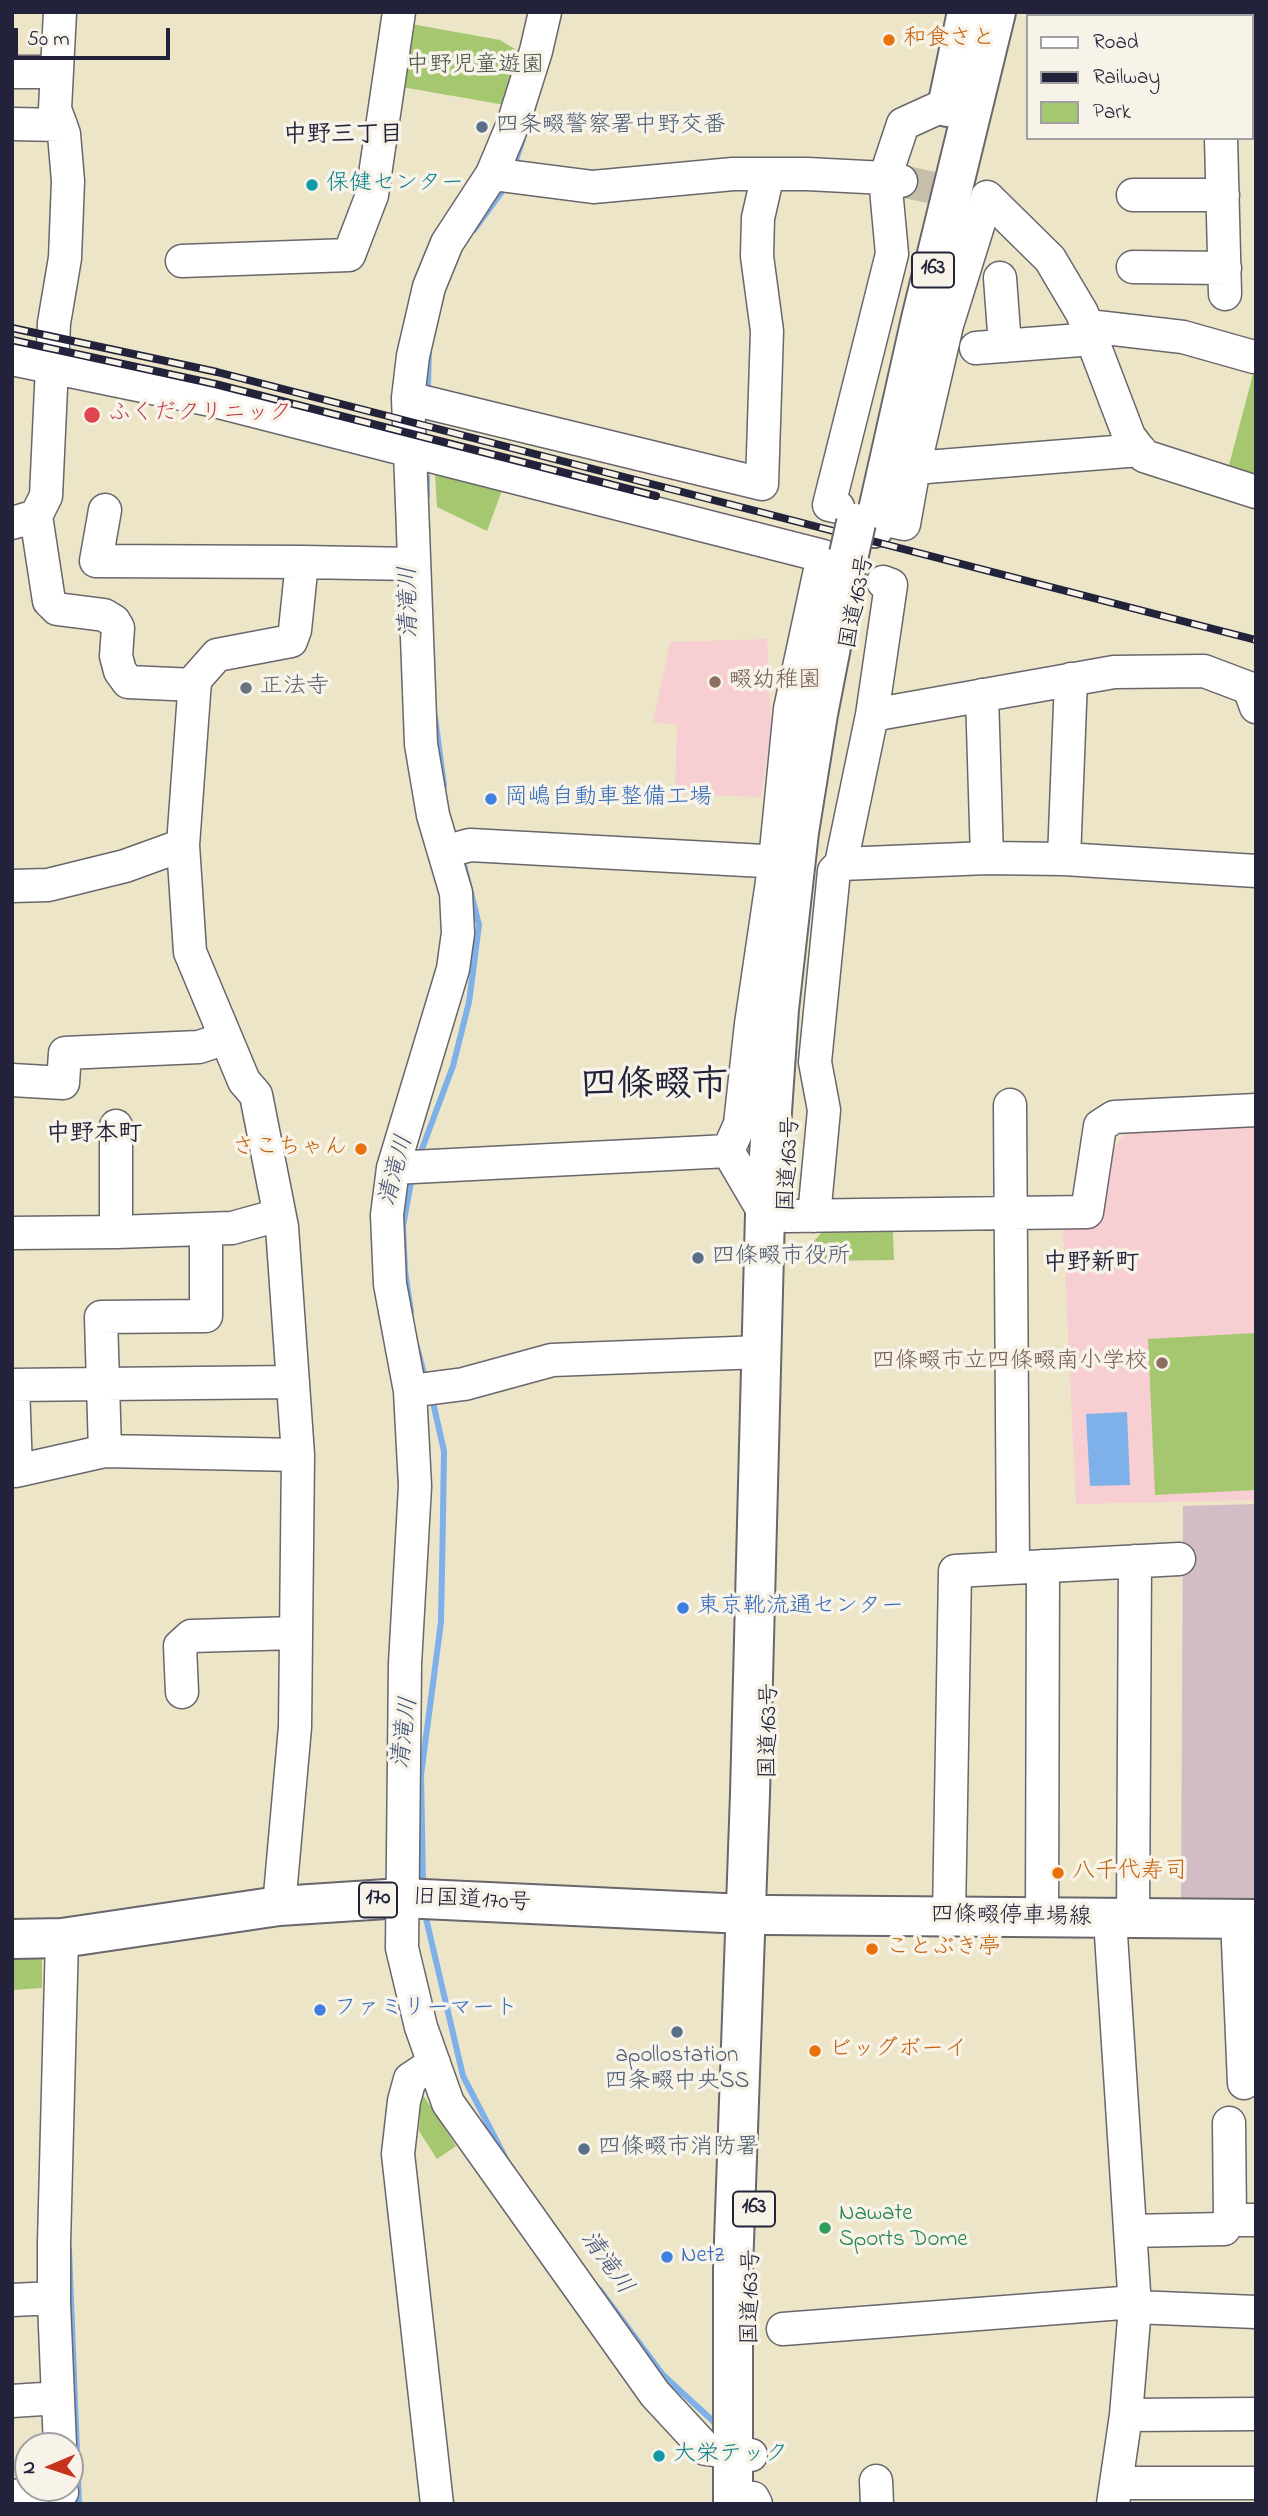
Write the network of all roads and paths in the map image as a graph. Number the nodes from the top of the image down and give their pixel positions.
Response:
1 (60, 12) edge
2 (399, 12) edge
3 (545, 12) edge
4 (967, 12) edge
5 (996, 12) edge
6 (12, 72) edge
7 (57, 72) junction
8 (947, 104) junction
9 (12, 124) edge
10 (61, 125) junction
11 (1221, 140) edge
12 (492, 174) junction
13 (768, 174) junction
14 (893, 179) junction
15 (1133, 195) dead end
16 (1223, 195) junction
17 (182, 261) dead end
18 (1133, 267) dead end
19 (1000, 278) dead end
20 (934, 322) junction
21 (1090, 333) junction
22 (1254, 357) edge
23 (12, 359) edge
24 (52, 368) junction
25 (408, 398) junction
26 (409, 450) junction
27 (1140, 450) junction
28 (914, 468) junction
29 (1256, 492) edge
30 (105, 510) dead end
31 (24, 519) edge
32 (857, 543) junction
33 (302, 562) junction
34 (413, 564) junction
35 (1071, 679) junction
36 (195, 685) junction
37 (982, 695) junction
38 (1256, 707) edge
39 (872, 715) junction
40 (183, 845) junction
41 (456, 848) junction
42 (987, 858) junction
43 (1064, 859) junction
44 (778, 862) junction
45 (833, 868) junction
46 (1256, 871) edge
47 (12, 886) edge
48 (226, 1038) junction
49 (12, 1080) edge
50 (1010, 1105) dead end
51 (1256, 1111) edge
52 (117, 1126) dead end
53 (728, 1151) junction
54 (406, 1167) junction
55 (1011, 1213) junction
56 (279, 1215) junction
57 (789, 1215) junction
58 (206, 1231) junction
59 (116, 1232) junction
60 (12, 1233) edge
61 (761, 1352) junction
62 (293, 1382) junction
63 (103, 1384) junction
64 (12, 1385) edge
65 (421, 1389) junction
66 (105, 1451) junction
67 (299, 1455) junction
68 (1180, 1559) dead end
69 (1135, 1561) junction
70 (1028, 1567) junction
71 (296, 1633) junction
72 (182, 1692) dead end
73 (402, 1898) junction
74 (279, 1906) junction
75 (755, 1915) junction
76 (949, 1917) junction
77 (1042, 1918) junction
78 (1121, 1919) junction
79 (1246, 1919) edge
80 (12, 1938) edge
81 (62, 1938) junction
82 (434, 2063) junction
83 (1244, 2083) dead end
84 (1229, 2123) dead end
85 (1243, 2220) edge
86 (1130, 2231) junction
87 (54, 2298) junction
88 (12, 2300) edge
89 (1135, 2305) junction
90 (1256, 2312) edge
91 (783, 2329) dead end
92 (58, 2398) junction
93 (12, 2401) edge
94 (1256, 2414) edge
95 (1126, 2415) junction
96 (59, 2432) edge
97 (742, 2455) junction
98 (1256, 2483) edge
99 (1114, 2493) edge
100 (749, 2502) edge
101 (437, 2504) edge

1 - 7 street
2 - 17 street
3 - 12 street
4 - 8 main road, 国道163号 / 163
5 - 20 main road, 国道163号 / 163
6 - 7 street
7 - 10 street
8 - 14 street
8 - 32 main road, 国道163号 / 163
9 - 10 street
10 - 24 street
11 - 16 street
12 - 13 street
12 - 25 street
13 - 14 street
13 - 25 street
14 - 32 street
15 - 16 street
16 - 18 street
19 - 21 street
20 - 21 street
20 - 28 street
20 - 32 main road, 国道163号 / 163
21 - 22 street
21 - 27 street
23 - 24 street
24 - 26 street
24 - 31 street
25 - 26 street
26 - 32 street
26 - 34 street
27 - 28 street
27 - 29 street
28 - 32 street
30 - 33 street
31 - 36 street
32 - 39 street
32 - 44 street
32 - 57 main road, 国道163号 / 163
33 - 34 street
33 - 36 street
34 - 41 street
35 - 37 street
35 - 38 street
35 - 43 street
36 - 40 street
37 - 39 street
37 - 42 street
39 - 45 street
40 - 47 street
40 - 48 street
41 - 44 street
41 - 54 street
42 - 43 street
42 - 45 street
43 - 46 street
44 - 53 street
45 - 57 street
48 - 49 street
48 - 56 street
50 - 55 street
51 - 55 street
52 - 59 street
53 - 54 street
53 - 57 street
54 - 65 street
55 - 57 street
55 - 70 street
56 - 58 street
56 - 62 street
57 - 61 main road, 国道163号 / 163
57 - 75 main road, 国道163号 / 163
58 - 59 street
58 - 63 street
59 - 60 street
61 - 65 street
61 - 75 main road, 国道163号 / 163
62 - 63 street
62 - 67 street
63 - 64 street
63 - 66 street
64 - 66 street
65 - 73 street
66 - 67 street
67 - 71 street
68 - 69 street
69 - 70 street
69 - 78 street
70 - 76 street
70 - 77 street
71 - 72 street
71 - 74 street
73 - 74 main road, 旧国道170号 / 170
73 - 75 main road, 旧国道170号 / 170
73 - 82 street
74 - 81 main road, 旧国道170号 / 170
75 - 76 main road, 四條畷停車場線
75 - 97 main road, 国道163号 / 163
76 - 77 main road, 四條畷停車場線
77 - 78 main road, 四條畷停車場線
78 - 79 main road, 四條畷停車場線
78 - 86 street
79 - 83 street
80 - 81 main road, 旧国道170号 / 170
81 - 87 street
82 - 97 street
82 - 101 street
84 - 85 street
85 - 86 street
86 - 89 street
87 - 88 street
87 - 92 street
89 - 90 street
89 - 91 street
89 - 95 street
92 - 93 street
92 - 96 street
94 - 95 street
95 - 99 street
97 - 100 main road, 国道163号 / 163
98 - 99 street

